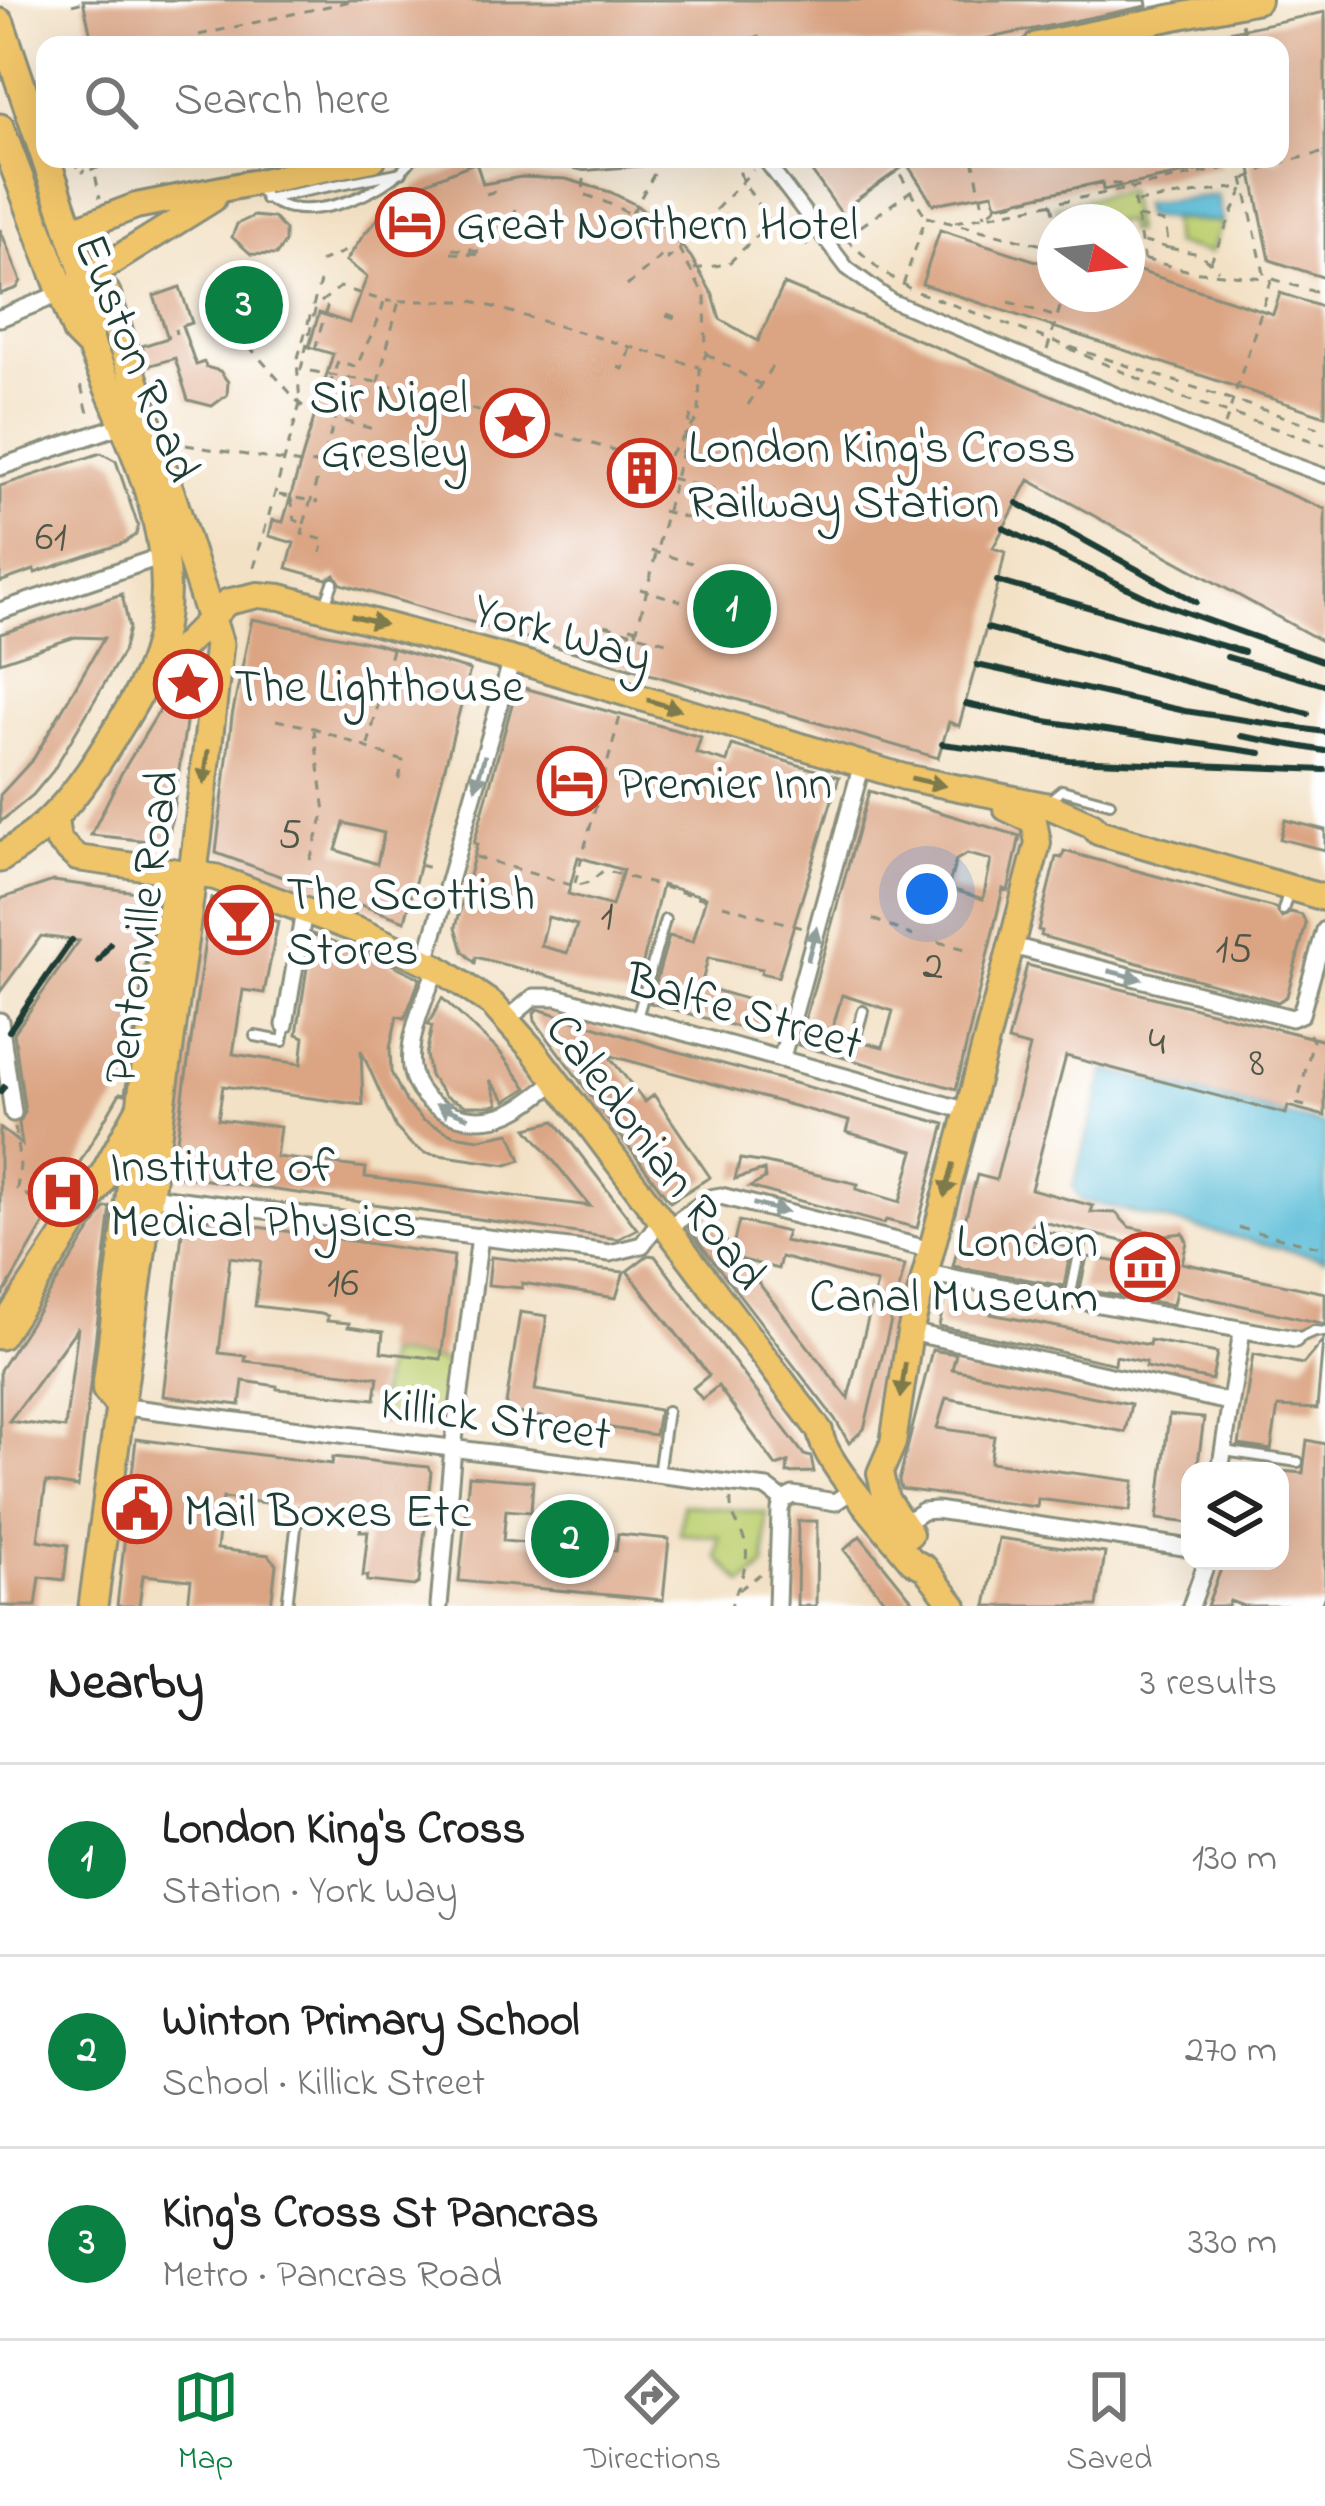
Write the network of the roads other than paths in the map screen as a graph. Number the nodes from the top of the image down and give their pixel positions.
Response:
1 (1258, 0) edge
2 (1205, 5) edge
3 (0, 23) edge
4 (1071, 36) edge
5 (0, 128) edge
6 (36, 131) edge
7 (48, 168) edge
8 (342, 168) edge
9 (406, 168) edge
10 (765, 168) edge
11 (403, 172) junction
12 (9, 177) edge
13 (226, 191) junction
14 (260, 192) junction
15 (70, 231) junction
16 (74, 285) junction
17 (0, 318) edge
18 (122, 425) junction
19 (0, 467) edge
20 (1325, 476) edge
21 (165, 555) junction
22 (333, 583) dead end
23 (215, 604) junction
24 (324, 608) junction
25 (0, 611) edge
26 (512, 659) junction
27 (137, 697) junction
28 (862, 764) junction
29 (1110, 803) dead end
30 (55, 819) junction
31 (1041, 824) junction
32 (1091, 833) junction
33 (0, 858) edge
34 (162, 870) junction
35 (192, 874) junction
36 (1325, 898) edge
37 (304, 910) junction
38 (665, 920) road end
39 (1325, 930) edge
40 (1012, 946) junction
41 (432, 964) junction
42 (863, 1011) dead end
43 (508, 1019) junction
44 (637, 1019) junction
45 (0, 1022) edge
46 (285, 1025) joint
47 (255, 1036) dead end
48 (855, 1040) dead end
49 (2, 1047) edge
50 (782, 1057) junction
51 (166, 1064) junction
52 (556, 1081) junction
53 (968, 1111) junction
54 (13, 1113) road end
55 (137, 1120) junction
56 (150, 1196) junction
57 (662, 1226) junction
58 (1035, 1235) dead end
59 (480, 1236) junction
60 (928, 1261) junction
61 (1070, 1299) junction
62 (1242, 1330) junction
63 (910, 1332) junction
64 (1325, 1332) edge
65 (0, 1334) edge
66 (1295, 1339) joint
67 (1229, 1402) junction
68 (118, 1406) junction
69 (668, 1411) dead end
70 (820, 1431) junction
71 (453, 1448) junction
72 (1222, 1451) junction
73 (1221, 1462) edge
74 (1298, 1462) dead end
75 (880, 1473) junction
76 (657, 1477) junction
77 (854, 1489) junction
78 (783, 1500) junction
79 (297, 1520) dead end
80 (903, 1524) junction
81 (1181, 1547) edge
82 (925, 1568) junction
83 (1205, 1570) edge
84 (93, 1606) edge
85 (287, 1606) edge
86 (439, 1606) edge
87 (777, 1606) edge
88 (954, 1606) edge
89 (1191, 1606) edge

1 - 2 main road
2 - 4 main road
3 - 6 highway, Euston Road
5 - 12 highway, Euston Road
7 - 15 highway, Euston Road
8 - 14 main road
9 - 11 lane
10 - 20 street
11 - 14 lane
11 - 14 lane
12 - 16 highway, Euston Road
13 - 14 main road
13 - 15 main road
13 - 16 main road
15 - 16 highway, Euston Road
16 - 17 street
16 - 18 highway, Euston Road
16 - 23 highway, Euston Road
18 - 19 street
18 - 21 highway, Euston Road
21 - 25 street
21 - 27 highway, Euston Road
22 - 24 lane
23 - 24 main road, York Way
23 - 27 main road
23 -> 35 highway, Pentonville Road
24 -> 26 main road, York Way
26 -> 28 main road, York Way
26 -> 41 street
27 - 30 highway, Euston Road
28 -> 31 main road, York Way
50 -> 28 street
29 - 31 lane
30 - 33 highway, Euston Road
30 - 34 main road, Caledonian Road
31 - 32 main road
31 - 32 main road, York Way
31 - 40 main road
32 - 36 main road, York Way
34 - 35 main road, Caledonian Road
34 - 55 main road
35 - 37 main road, Caledonian Road
35 - 51 highway, Pentonville Road
37 - 41 main road, Caledonian Road
37 - 46 street
38 - 44 lane
40 -> 39 street
40 - 53 main road
41 - 43 main road, Caledonian Road
52 -> 41 street
42 - 48 lane
43 - 44 street, Balfe Street
43 - 52 main road, Caledonian Road
44 - 50 street, Balfe Street
45 - 49 street
46 - 47 lane
49 - 54 street
50 - 53 street, Balfe Street
51 - 55 highway
51 - 56 highway, Pentonville Road
52 - 57 main road, Caledonian Road
53 -> 60 main road
55 - 65 highway
55 - 68 main road
56 - 59 street
56 - 68 highway, Pentonville Road
57 - 59 street
57 -> 60 street
57 - 70 main road, Caledonian Road
58 - 61 lane
59 - 71 street
60 - 61 street
60 - 63 main road
61 - 62 street
62 - 66 street
62 - 67 street
63 - 67 street
63 -> 75 main road
64 - 66 lane
67 - 72 street
68 - 71 street, Killick Street
68 - 84 highway, Pentonville Road
69 - 76 lane
70 - 75 main road
70 - 77 main road, Caledonian Road
71 - 76 street, Killick Street
71 - 86 street
72 - 73 street
72 - 74 lane
75 - 80 main road
76 - 78 street, Killick Street
77 - 78 street, Killick Street
77 - 82 main road, Caledonian Road
78 - 87 street
79 - 85 lane
80 - 81 street
80 - 82 main road
82 - 88 main road, Caledonian Road
83 - 89 street

